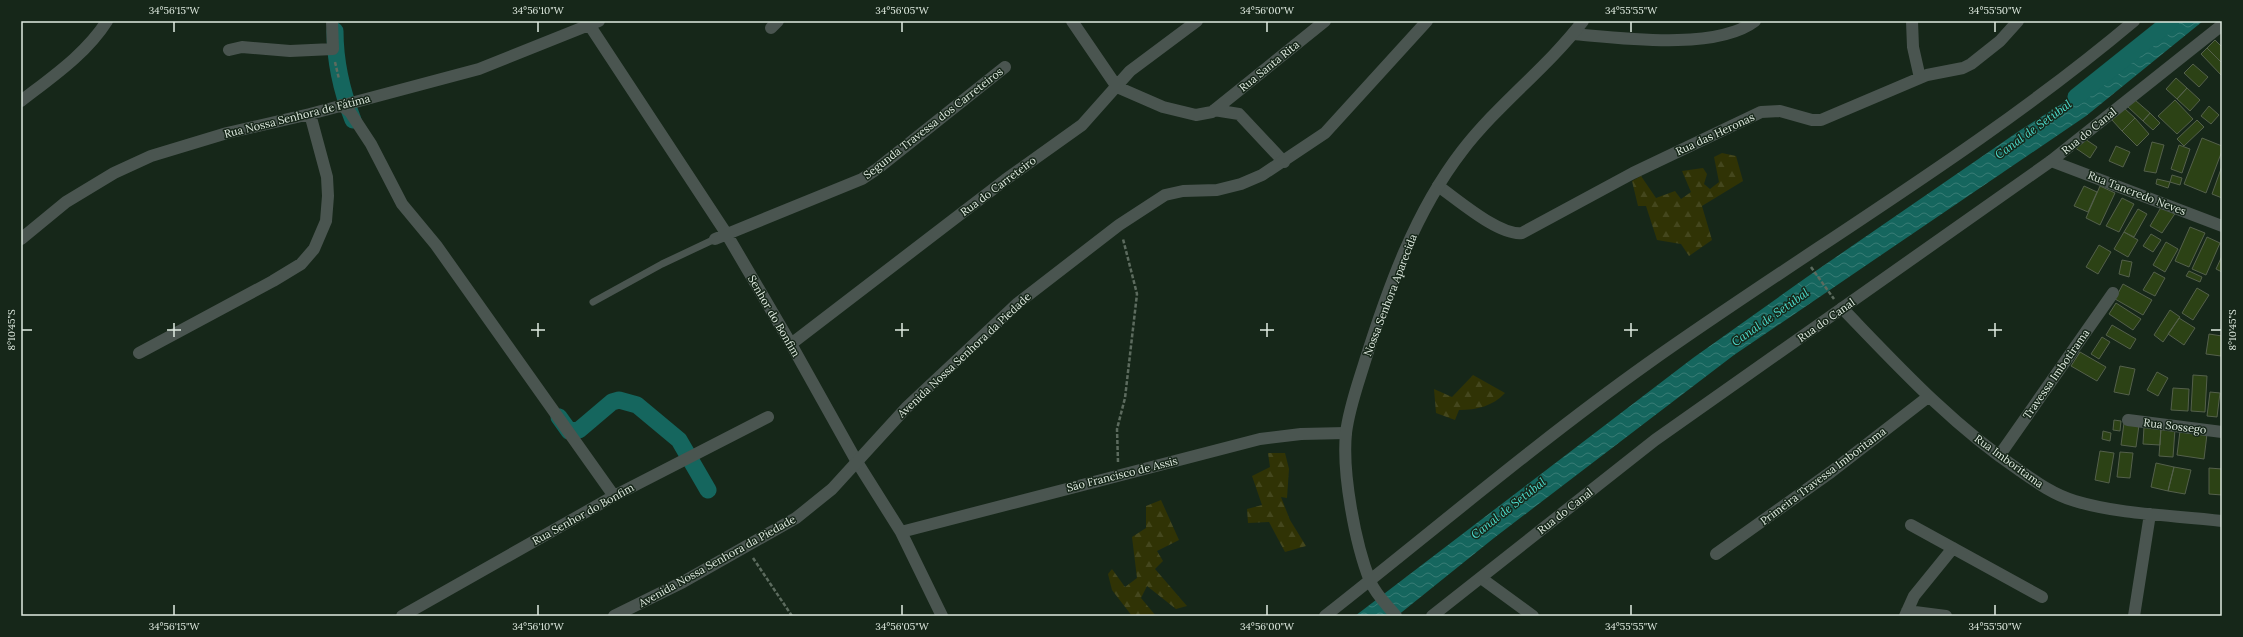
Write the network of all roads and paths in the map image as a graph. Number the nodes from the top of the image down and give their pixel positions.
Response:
1 (107, 21) edge
2 (332, 21) edge
3 (1072, 21) edge
4 (1197, 21) edge
5 (1325, 21) edge
6 (1427, 21) edge
7 (1583, 21) edge
8 (1755, 21) edge
9 (1912, 21) edge
10 (2018, 21) edge
11 (2134, 21) edge
12 (594, 23) edge
13 (2222, 25) edge
14 (1573, 34) junction
15 (229, 50) dead end
16 (1005, 67) dead end
17 (1920, 78) junction
18 (1117, 87) junction
19 (21, 101) edge
20 (347, 110) junction
21 (1214, 110) junction
22 (310, 114) junction
23 (2051, 161) junction
24 (1284, 162) junction
25 (1438, 186) junction
26 (1119, 225) junction
27 (2222, 226) edge
28 (726, 233) junction
29 (21, 239) edge
30 (715, 239) joint
31 (1812, 269) dead end
32 (1830, 293) dead end
33 (2113, 293) dead end
34 (593, 302) dead end
35 (1842, 308) junction
36 (792, 344) junction
37 (139, 353) dead end
38 (1928, 397) junction
39 (768, 417) dead end
40 (2128, 420) dead end
41 (2222, 432) edge
42 (1346, 433) junction
43 (1999, 456) junction
44 (856, 462) junction
45 (1119, 474) junction
46 (614, 496) junction
47 (2150, 514) junction
48 (2222, 522) edge
49 (1911, 525) dead end
50 (901, 532) junction
51 (746, 548) junction
52 (1953, 548) junction
53 (1716, 554) dead end
54 (1481, 578) junction
55 (1370, 580) junction
56 (2042, 597) dead end
57 (1906, 613) edge
58 (402, 616) edge
59 (614, 616) edge
60 (792, 616) edge
61 (942, 616) edge
62 (1325, 616) edge
63 (1396, 616) edge
64 (1432, 616) edge
65 (1533, 616) edge
66 (1946, 616) edge
67 (2134, 616) edge

1 - 19 street
2 - 15 street
3 - 18 street
4 - 18 street, Rua do Carreteiro
5 - 21 street, Rua Santa Rita
6 - 24 street, Avenida Nossa Senhora da Piedade
7 - 14 street, Nossa Senhora Aparecida
8 - 14 street
9 - 17 street
10 - 17 street, Rua das Heronas
11 - 55 street
12 - 20 street, Rua Nossa Senhora de Fátima
12 - 28 street, Senhor do Bonfim
13 - 23 street, Rua do Canal
14 - 25 street, Nossa Senhora Aparecida
16 - 28 street, Segunda Travessa dos Carreteiros
17 - 25 street, Rua das Heronas
18 - 21 street
18 - 36 street, Rua do Carreteiro
20 - 22 street, Rua Nossa Senhora de Fátima
20 - 46 street
21 - 24 street
22 - 29 street, Rua Nossa Senhora de Fátima
22 - 37 street
23 - 27 street, Rua Tancredo Neves
23 - 35 street, Rua do Canal
24 - 26 street, Avenida Nossa Senhora da Piedade
25 - 42 street, Nossa Senhora Aparecida
26 - 44 street, Avenida Nossa Senhora da Piedade
26 - 45 path
28 - 30 street, Segunda Travessa dos Carreteiros
28 - 36 street, Senhor do Bonfim
30 - 34 lane
31 - 32 path
33 - 43 street, Travessa Imbotirama
35 - 38 street, Rua Imboritama
35 - 54 street, Rua do Canal
36 - 44 street, Senhor do Bonfim
38 - 43 street, Rua Imboritama
38 - 53 street, Primeira Travessa Imboritama
39 - 46 street, Rua Senhor do Bonfim
40 - 41 street, Rua Sossego
42 - 45 street, São Francisco de Assis
42 - 55 street, Nossa Senhora Aparecida
43 - 47 street, Rua Imboritama
44 - 50 street, Senhor do Bonfim
44 - 51 street, Avenida Nossa Senhora da Piedade
45 - 50 street, São Francisco de Assis
46 - 58 street, Rua Senhor do Bonfim
47 - 48 street, Rua Imboritama
47 - 67 street
49 - 52 street
50 - 61 street, Senhor do Bonfim
51 - 59 street, Avenida Nossa Senhora da Piedade
51 - 60 path
52 - 56 street
52 - 57 street
54 - 64 street, Rua do Canal
54 - 65 street
55 - 62 street
55 - 63 street, Nossa Senhora Aparecida
57 - 66 street

